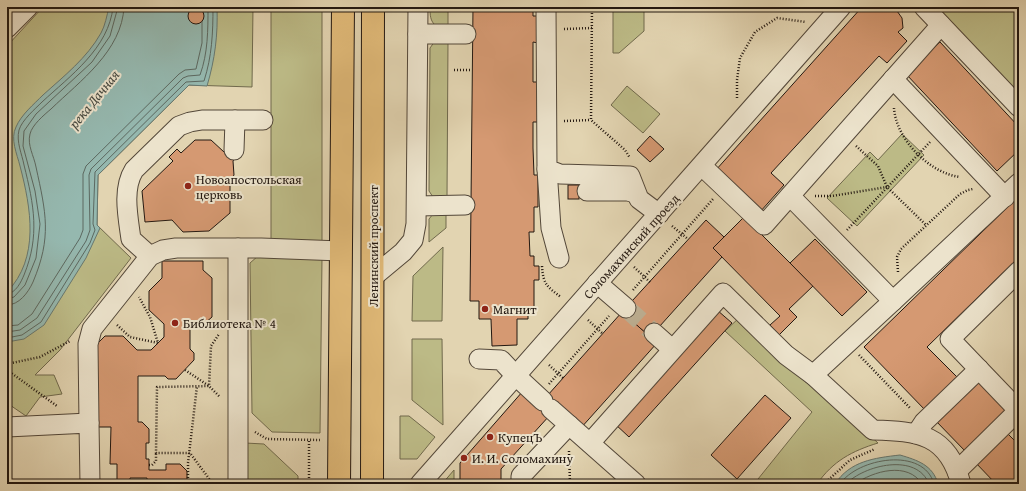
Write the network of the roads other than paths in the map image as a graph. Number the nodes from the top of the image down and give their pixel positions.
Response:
1 (28, 7) edge
2 (342, 7) edge
3 (373, 7) edge
4 (418, 7) edge
5 (546, 7) edge
6 (841, 7) edge
7 (924, 7) edge
8 (941, 25) junction
9 (7, 28) edge
10 (418, 34) junction
11 (466, 34) dead end
12 (893, 79) junction
13 (1019, 106) edge
14 (235, 120) junction
15 (263, 120) dead end
16 (234, 150) dead end
17 (702, 166) junction
18 (547, 169) junction
19 (1019, 183) edge
20 (587, 191) dead end
21 (635, 193) junction
22 (790, 196) junction
23 (1004, 196) junction
24 (465, 205) dead end
25 (417, 206) junction
26 (663, 218) junction
27 (238, 248) junction
28 (341, 251) junction
29 (150, 256) junction
30 (559, 258) dead end
31 (1019, 271) edge
32 (373, 277) junction
33 (597, 283) junction
34 (900, 295) junction
35 (626, 308) tunnel mouth
36 (654, 333) tunnel mouth
37 (672, 349) junction
38 (479, 359) dead end
39 (979, 369) junction
40 (813, 375) junction
41 (516, 376) junction
42 (1019, 411) edge
43 (85, 423) junction
44 (569, 425) junction
45 (7, 427) edge
46 (916, 434) junction
47 (590, 443) junction
48 (959, 477) edge
49 (90, 484) edge
50 (238, 484) edge
51 (339, 484) edge
52 (372, 484) edge
53 (420, 484) edge
54 (521, 484) edge
55 (636, 484) edge

1 - 9 street
2 - 28 main road
3 - 32 main road, Ленинский проспект
4 - 10 street
5 - 18 street
6 - 17 street, Соломахинский проезд
7 - 8 street
8 - 12 street
8 - 13 street
10 - 11 street
10 - 25 street
12 - 22 street
12 - 23 street
14 - 15 street
14 - 16 street
14 - 29 street
17 - 22 street
17 - 26 street, Соломахинский проезд
18 - 21 street
18 - 30 street
19 - 23 street
20 - 21 street
21 - 26 street
22 - 34 street
23 - 34 street
24 - 25 street
25 - 32 street
26 - 33 street, Соломахинский проезд
27 - 28 street
27 - 29 street
27 - 50 street
28 - 51 main road
29 - 43 street
31 - 39 street
32 - 52 main road, Ленинский проспект
33 - 35 street
33 - 41 street, Соломахинский проезд
34 - 40 street
36 - 37 street
37 - 40 street
37 - 47 street
38 - 41 street
39 - 42 street
39 - 46 street
40 - 46 street
41 - 44 street
41 - 53 street, Соломахинский проезд
42 - 48 street
43 - 45 street
43 - 49 street
44 - 47 street
44 - 54 street
46 - 48 street
47 - 55 street

